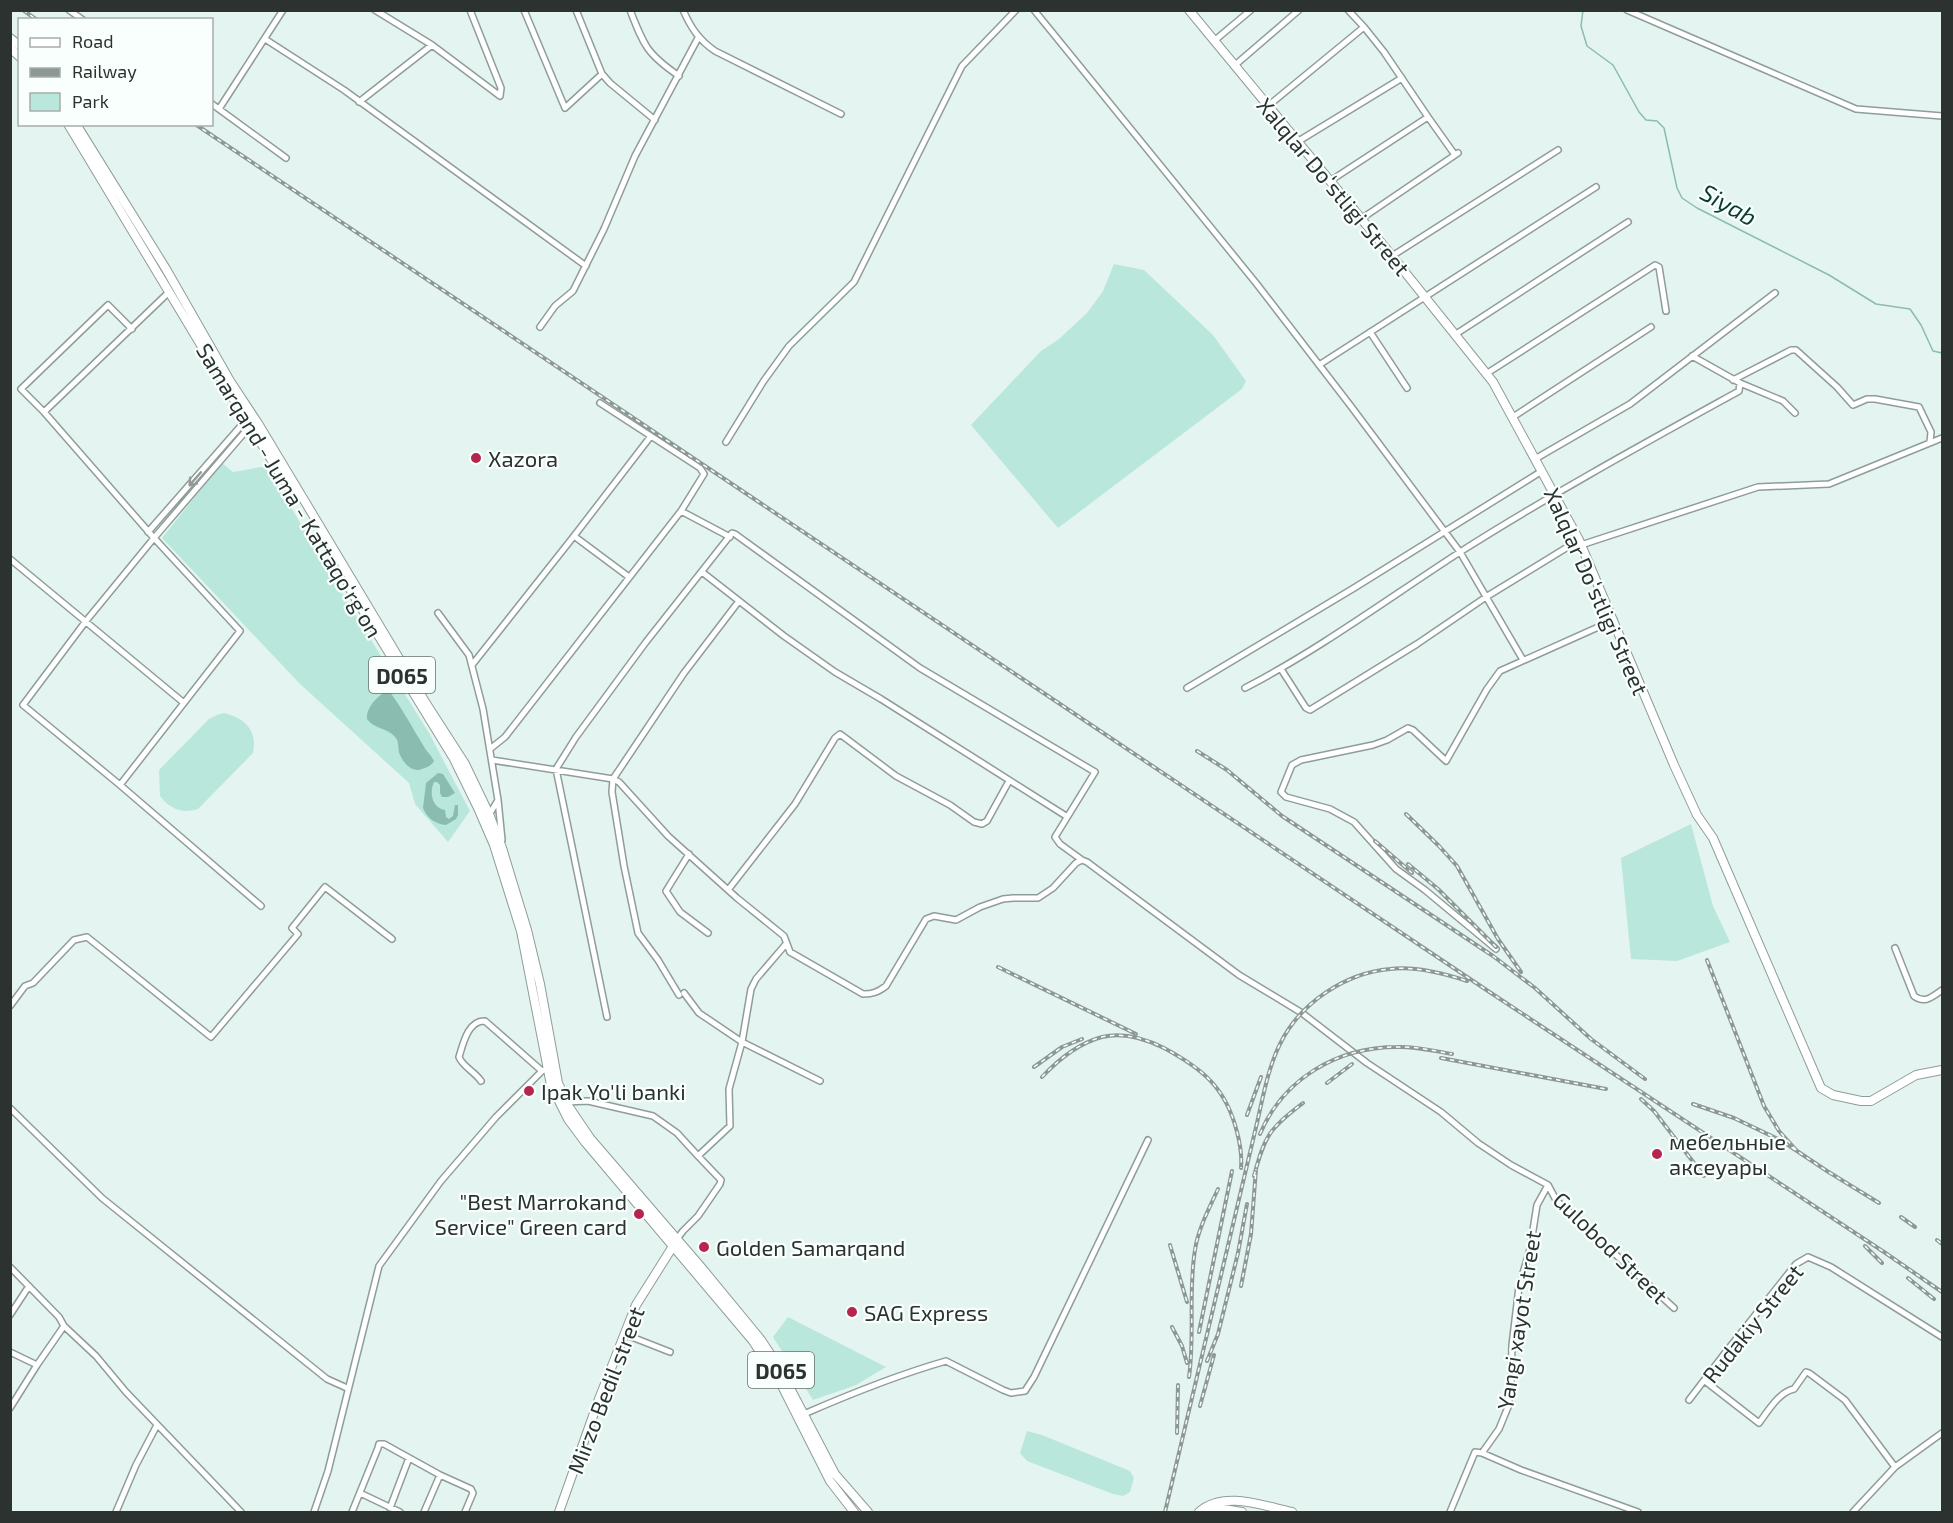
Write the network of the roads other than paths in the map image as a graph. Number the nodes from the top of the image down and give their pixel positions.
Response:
1 (283, 10) edge
2 (375, 10) edge
3 (470, 10) edge
4 (524, 10) edge
5 (576, 10) edge
6 (630, 10) edge
7 (683, 10) edge
8 (1016, 10) edge
9 (1034, 10) edge
10 (1189, 10) edge
11 (1251, 10) edge
12 (1299, 10) edge
13 (1348, 10) edge
14 (1626, 10) edge
15 (1364, 27) junction
16 (699, 38) junction
17 (265, 39) junction
18 (1214, 41) junction
19 (432, 45) junction
20 (1234, 66) junction
21 (602, 74) junction
22 (679, 76) junction
23 (1402, 78) junction
24 (359, 102) junction
25 (213, 105) edge
26 (1268, 106) junction
27 (219, 109) junction
28 (841, 114) dead end
29 (1942, 116) edge
30 (1428, 117) junction
31 (655, 120) junction
32 (69, 126) edge
33 (77, 126) edge
34 (1297, 142) junction
35 (1558, 150) dead end
36 (286, 158) dead end
37 (1330, 181) junction
38 (1596, 187) dead end
39 (1361, 219) junction
40 (1628, 222) dead end
41 (141, 236) junction
42 (1392, 256) junction
43 (586, 266) junction
44 (162, 271) junction
45 (169, 292) junction
46 (1775, 293) dead end
47 (1425, 296) junction
48 (1666, 311) dead end
49 (540, 327) dead end
50 (1651, 327) dead end
51 (132, 329) junction
52 (1370, 332) junction
53 (1456, 334) junction
54 (1692, 356) junction
55 (1319, 365) junction
56 (1486, 374) junction
57 (1733, 380) junction
58 (1740, 383) junction
59 (1407, 388) dead end
60 (600, 404) dead end
61 (44, 412) junction
62 (1795, 413) dead end
63 (1513, 417) junction
64 (249, 422) junction
65 (651, 436) junction
66 (1942, 438) edge
67 (726, 442) dead end
68 (1930, 442) junction
69 (1535, 459) junction
70 (1542, 471) junction
71 (1555, 494) junction
72 (681, 511) junction
73 (148, 532) junction
74 (1445, 532) junction
75 (574, 536) junction
76 (730, 537) junction
77 (154, 538) junction
78 (1580, 542) junction
79 (1460, 552) junction
80 (10, 559) edge
81 (702, 572) junction
82 (629, 577) junction
83 (1486, 597) junction
84 (739, 601) junction
85 (438, 613) dead end
86 (1614, 620) junction
87 (86, 621) junction
88 (1523, 660) junction
89 (472, 664) junction
90 (1281, 669) junction
91 (1187, 688) dead end
92 (1245, 688) dead end
93 (184, 703) junction
94 (490, 749) junction
95 (492, 760) junction
96 (556, 769) junction
97 (613, 779) junction
98 (1009, 781) junction
99 (120, 785) junction
100 (498, 800) junction
101 (1066, 816) junction
102 (487, 817) junction
103 (502, 848) junction
104 (689, 854) junction
105 (1082, 861) junction
106 (728, 890) junction
107 (261, 906) dead end
108 (708, 933) dead end
109 (392, 939) dead end
110 (786, 944) junction
111 (1895, 948) dead end
112 (1496, 949) dead end
113 (1942, 990) edge
114 (10, 1006) edge
115 (607, 1017) dead end
116 (742, 1042) junction
117 (548, 1069) junction
118 (1942, 1070) edge
119 (481, 1081) dead end
120 (820, 1081) dead end
121 (566, 1102) junction
122 (10, 1108) edge
123 (1149, 1140) dead end
124 (698, 1156) junction
125 (1548, 1185) junction
126 (675, 1243) junction
127 (10, 1267) edge
128 (28, 1286) junction
129 (1674, 1308) dead end
130 (10, 1315) edge
131 (64, 1326) junction
132 (624, 1334) junction
133 (1942, 1337) edge
134 (10, 1352) edge
135 (670, 1352) dead end
136 (37, 1365) junction
137 (1705, 1381) junction
138 (347, 1388) junction
139 (1689, 1400) dead end
140 (10, 1408) edge
141 (804, 1414) junction
142 (157, 1425) junction
143 (1942, 1433) edge
144 (1482, 1453) junction
145 (409, 1458) junction
146 (1894, 1467) junction
147 (440, 1475) junction
148 (360, 1493) junction
149 (232, 1504) junction
150 (390, 1508) junction
151 (1203, 1511) edge
152 (116, 1512) edge
153 (229, 1512) edge
154 (241, 1512) edge
155 (314, 1512) edge
156 (352, 1512) edge
157 (400, 1512) edge
158 (424, 1512) edge
159 (465, 1512) edge
160 (559, 1512) edge
161 (854, 1512) edge
162 (868, 1512) edge
163 (1242, 1512) edge
164 (1293, 1512) edge
165 (1449, 1512) edge
166 (1638, 1512) edge
167 (1853, 1512) edge

1 - 17 street
2 - 19 street
3 - 19 street
4 - 21 street
5 - 21 street
6 - 22 street
7 - 16 street
8 - 67 street
9 - 55 street
10 - 18 main road, Xalqlar Doʻstligi Street
11 - 18 street
12 - 20 street
13 - 15 street
14 - 29 street
15 - 23 street
15 - 26 street
16 - 22 street
16 - 28 street
17 - 24 street
17 - 27 street
18 - 20 main road, Xalqlar Doʻstligi Street
19 - 24 street
20 - 26 main road, Xalqlar Doʻstligi Street
21 - 31 street
22 - 31 street
23 - 30 street
23 - 34 street
24 - 43 street
25 - 27 street
26 - 34 main road, Xalqlar Doʻstligi Street
27 - 36 street
30 - 37 street
30 - 39 street
31 - 43 street
32 - 41 main road, Samarqand - Juma - Kattaqo‘rg‘on / D065
33 - 41 main road, Samarqand - Juma - Kattaqo‘rg‘on / D065
34 - 37 main road, Xalqlar Doʻstligi Street
35 - 42 street
37 - 39 main road, Xalqlar Doʻstligi Street
38 - 47 street
39 - 42 main road, Xalqlar Doʻstligi Street
40 - 53 street
41 - 44 main road, Samarqand - Juma - Kattaqo‘rg‘on / D065
42 - 47 main road, Xalqlar Doʻstligi Street
43 - 49 street
44 - 45 main road, Samarqand - Juma - Kattaqo‘rg‘on / D065
44 - 102 main road, Samarqand - Juma - Kattaqo‘rg‘on / D065
45 - 51 street
45 - 64 main road, Samarqand - Juma - Kattaqo‘rg‘on / D065
46 - 54 street
47 - 52 street
47 - 53 main road, Xalqlar Doʻstligi Street
48 - 56 street
50 - 63 street
51 - 61 street
51 - 61 street
52 - 55 street
52 - 59 street
53 - 56 main road, Xalqlar Doʻstligi Street
54 - 57 street
54 - 69 street
55 - 74 street
56 - 63 main road, Xalqlar Doʻstligi Street
57 - 58 street
57 - 68 street
58 - 62 street
58 - 71 street
60 - 65 street
61 - 73 street
63 - 69 main road, Xalqlar Doʻstligi Street
64 -> 73 street
64 - 77 street
64 - 102 main road, Samarqand - Juma - Kattaqo‘rg‘on / D065
65 - 72 street
65 - 75 street
66 - 68 street
68 - 78 street
69 - 70 main road, Xalqlar Doʻstligi Street
70 - 71 main road, Xalqlar Doʻstligi Street
70 - 74 street
71 - 78 main road, Xalqlar Doʻstligi Street
71 - 79 street
72 - 76 street
72 - 82 street
73 - 77 street
74 - 79 street
74 - 91 street
75 - 82 street
75 - 89 street
76 - 81 street
76 - 101 street
77 - 87 street
77 - 93 street
78 - 83 street
78 - 86 main road, Xalqlar Doʻstligi Street
79 - 83 street
79 - 90 street
80 - 87 street
81 - 84 street
81 - 96 street
82 - 94 street
83 - 88 street
83 - 90 street
84 - 97 street
84 - 98 street
85 - 89 street
86 - 88 street
86 - 118 main road, Xalqlar Doʻstligi Street
87 - 93 street
87 - 99 street
88 - 112 street
89 - 94 street
90 - 92 street
93 - 99 street
94 - 95 street
95 - 96 street
95 - 100 street
96 - 97 street
96 - 115 street
97 - 104 street
97 - 116 street
98 - 101 street
98 - 106 street
99 - 107 street
100 - 102 street
100 - 103 street
101 - 105 street
102 - 103 main road, Samarqand - Juma - Kattaqo‘rg‘on / D065
102 - 117 main road, Samarqand - Juma - Kattaqo‘rg‘on / D065
103 - 117 main road, Samarqand - Juma - Kattaqo‘rg‘on / D065
104 - 106 street
104 - 108 street
105 - 110 street
105 - 125 street
106 - 110 street
109 - 114 street
110 - 116 street
111 - 113 street
116 - 120 street
116 - 124 street
117 - 119 street
117 - 121 main road, Samarqand - Juma - Kattaqo‘rg‘on / D065
117 - 126 main road, Samarqand - Juma - Kattaqo‘rg‘on / D065
117 - 138 street
121 - 124 street
121 - 126 main road, Samarqand - Juma - Kattaqo‘rg‘on / D065
122 - 138 street
123 - 141 street
124 - 126 street
125 - 129 street, Gulobod Street
125 - 144 street, Yangi xayot Street
126 - 132 main road, Mirzo Bedil street
126 - 141 main road, D065
126 - 161 main road, D065
127 - 128 street
128 - 130 street
128 - 131 street
131 - 136 street
131 - 142 street
132 - 135 street
132 - 160 main road, Mirzo Bedil street
133 - 137 street, Rudakiy Street
134 - 136 street
136 - 140 street
137 - 139 street, Rudakiy Street
137 - 146 street
138 - 155 street
141 - 162 main road, D065
142 - 149 street
142 - 152 street
143 - 146 street
144 - 165 street, Yangi xayot Street
144 - 166 street
145 - 147 street
145 - 148 street
145 - 150 street
146 - 167 street
147 - 158 street
147 - 159 street
148 - 150 street
148 - 156 street
149 - 153 street
149 - 154 street
150 - 157 street
151 - 163 main road
151 - 164 main road

